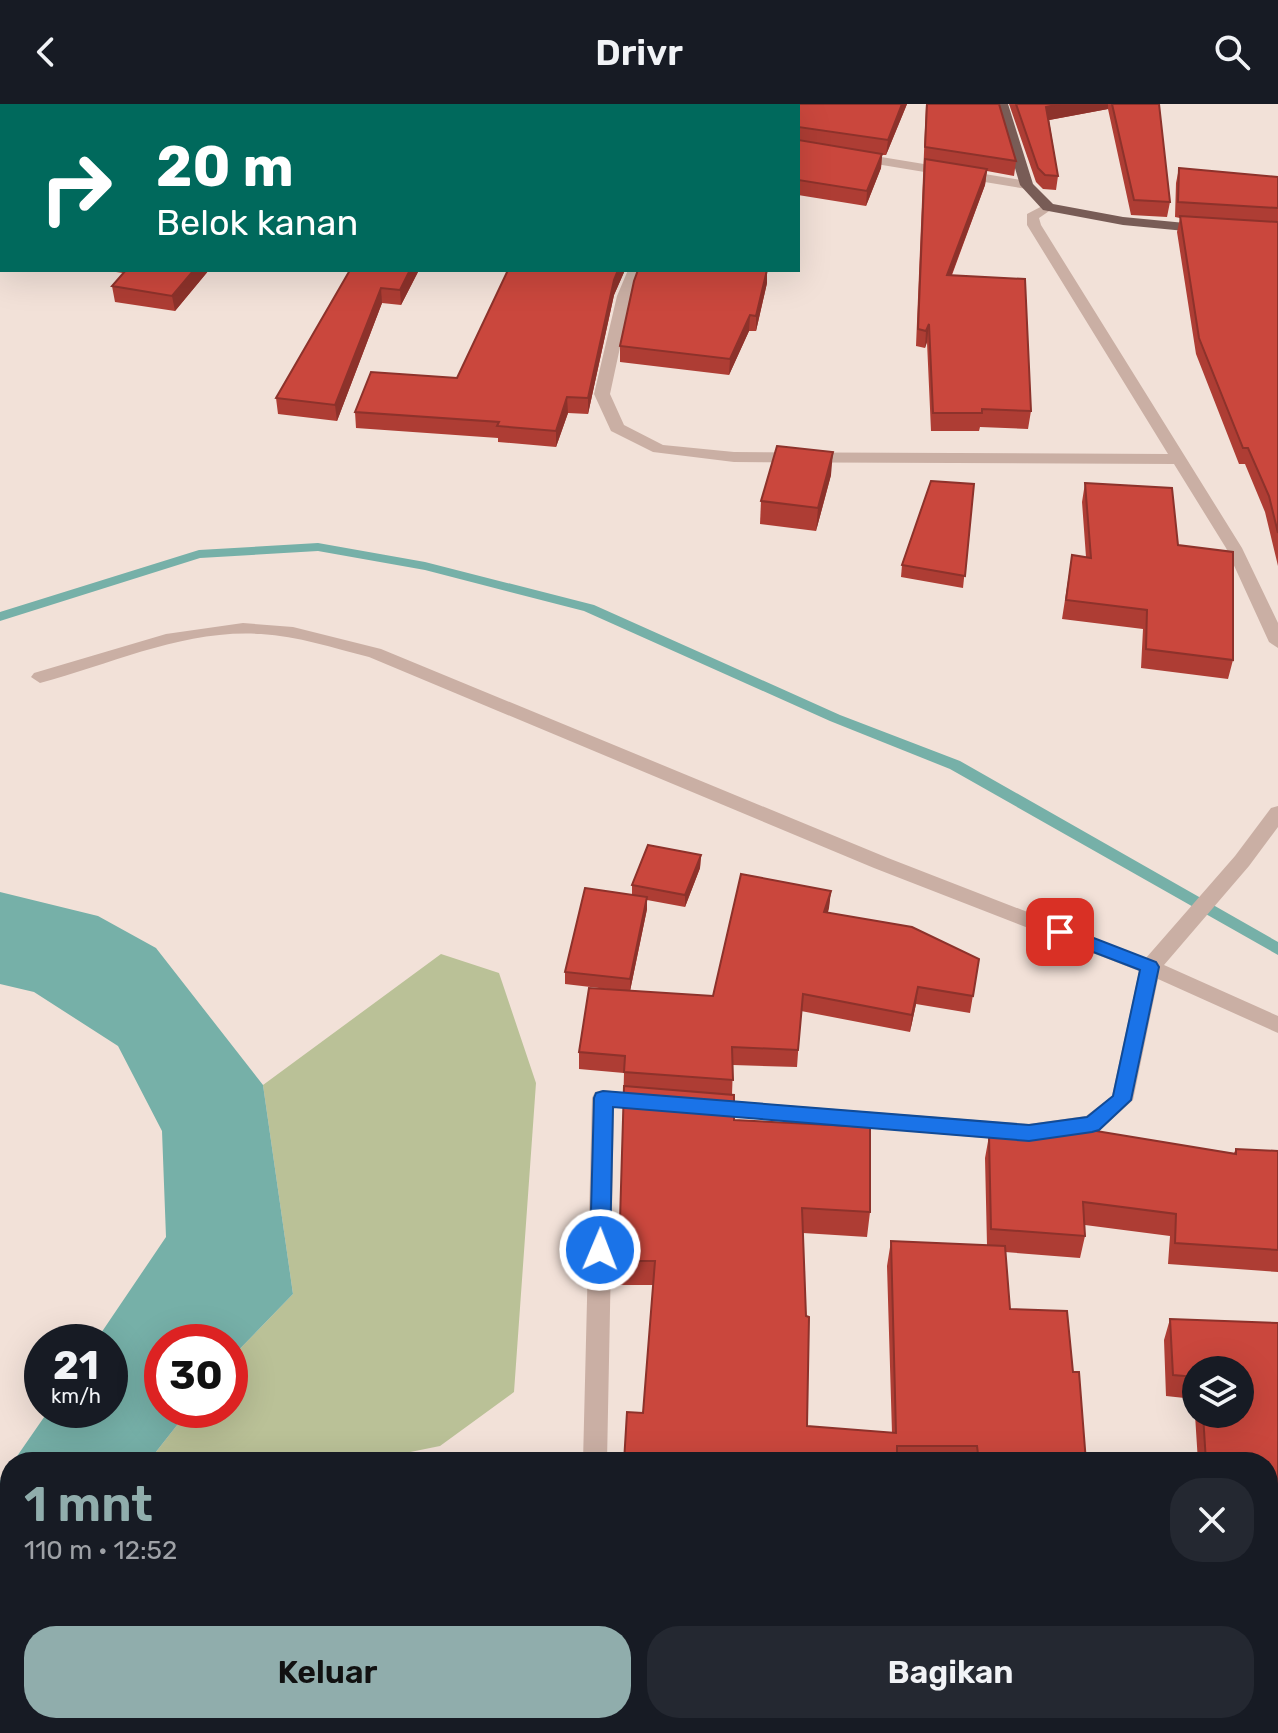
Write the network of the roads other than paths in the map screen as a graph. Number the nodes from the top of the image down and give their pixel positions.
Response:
1 (1002, 104) edge
2 (844, 155) edge
3 (1027, 185) junction
4 (1048, 207) junction
5 (1221, 229) edge
6 (634, 272) edge
7 (1176, 459) junction
8 (1278, 642) edge
9 (40, 677) dead end
10 (1278, 813) edge
11 (1150, 967) junction
12 (1278, 1025) edge
13 (595, 1452) edge

1 - 3 main road
2 - 3 street
3 - 4 main road
4 - 5 main road
4 - 7 street
6 - 7 street
7 - 8 street
9 - 11 street
10 - 11 street
11 - 12 street
11 - 13 street

